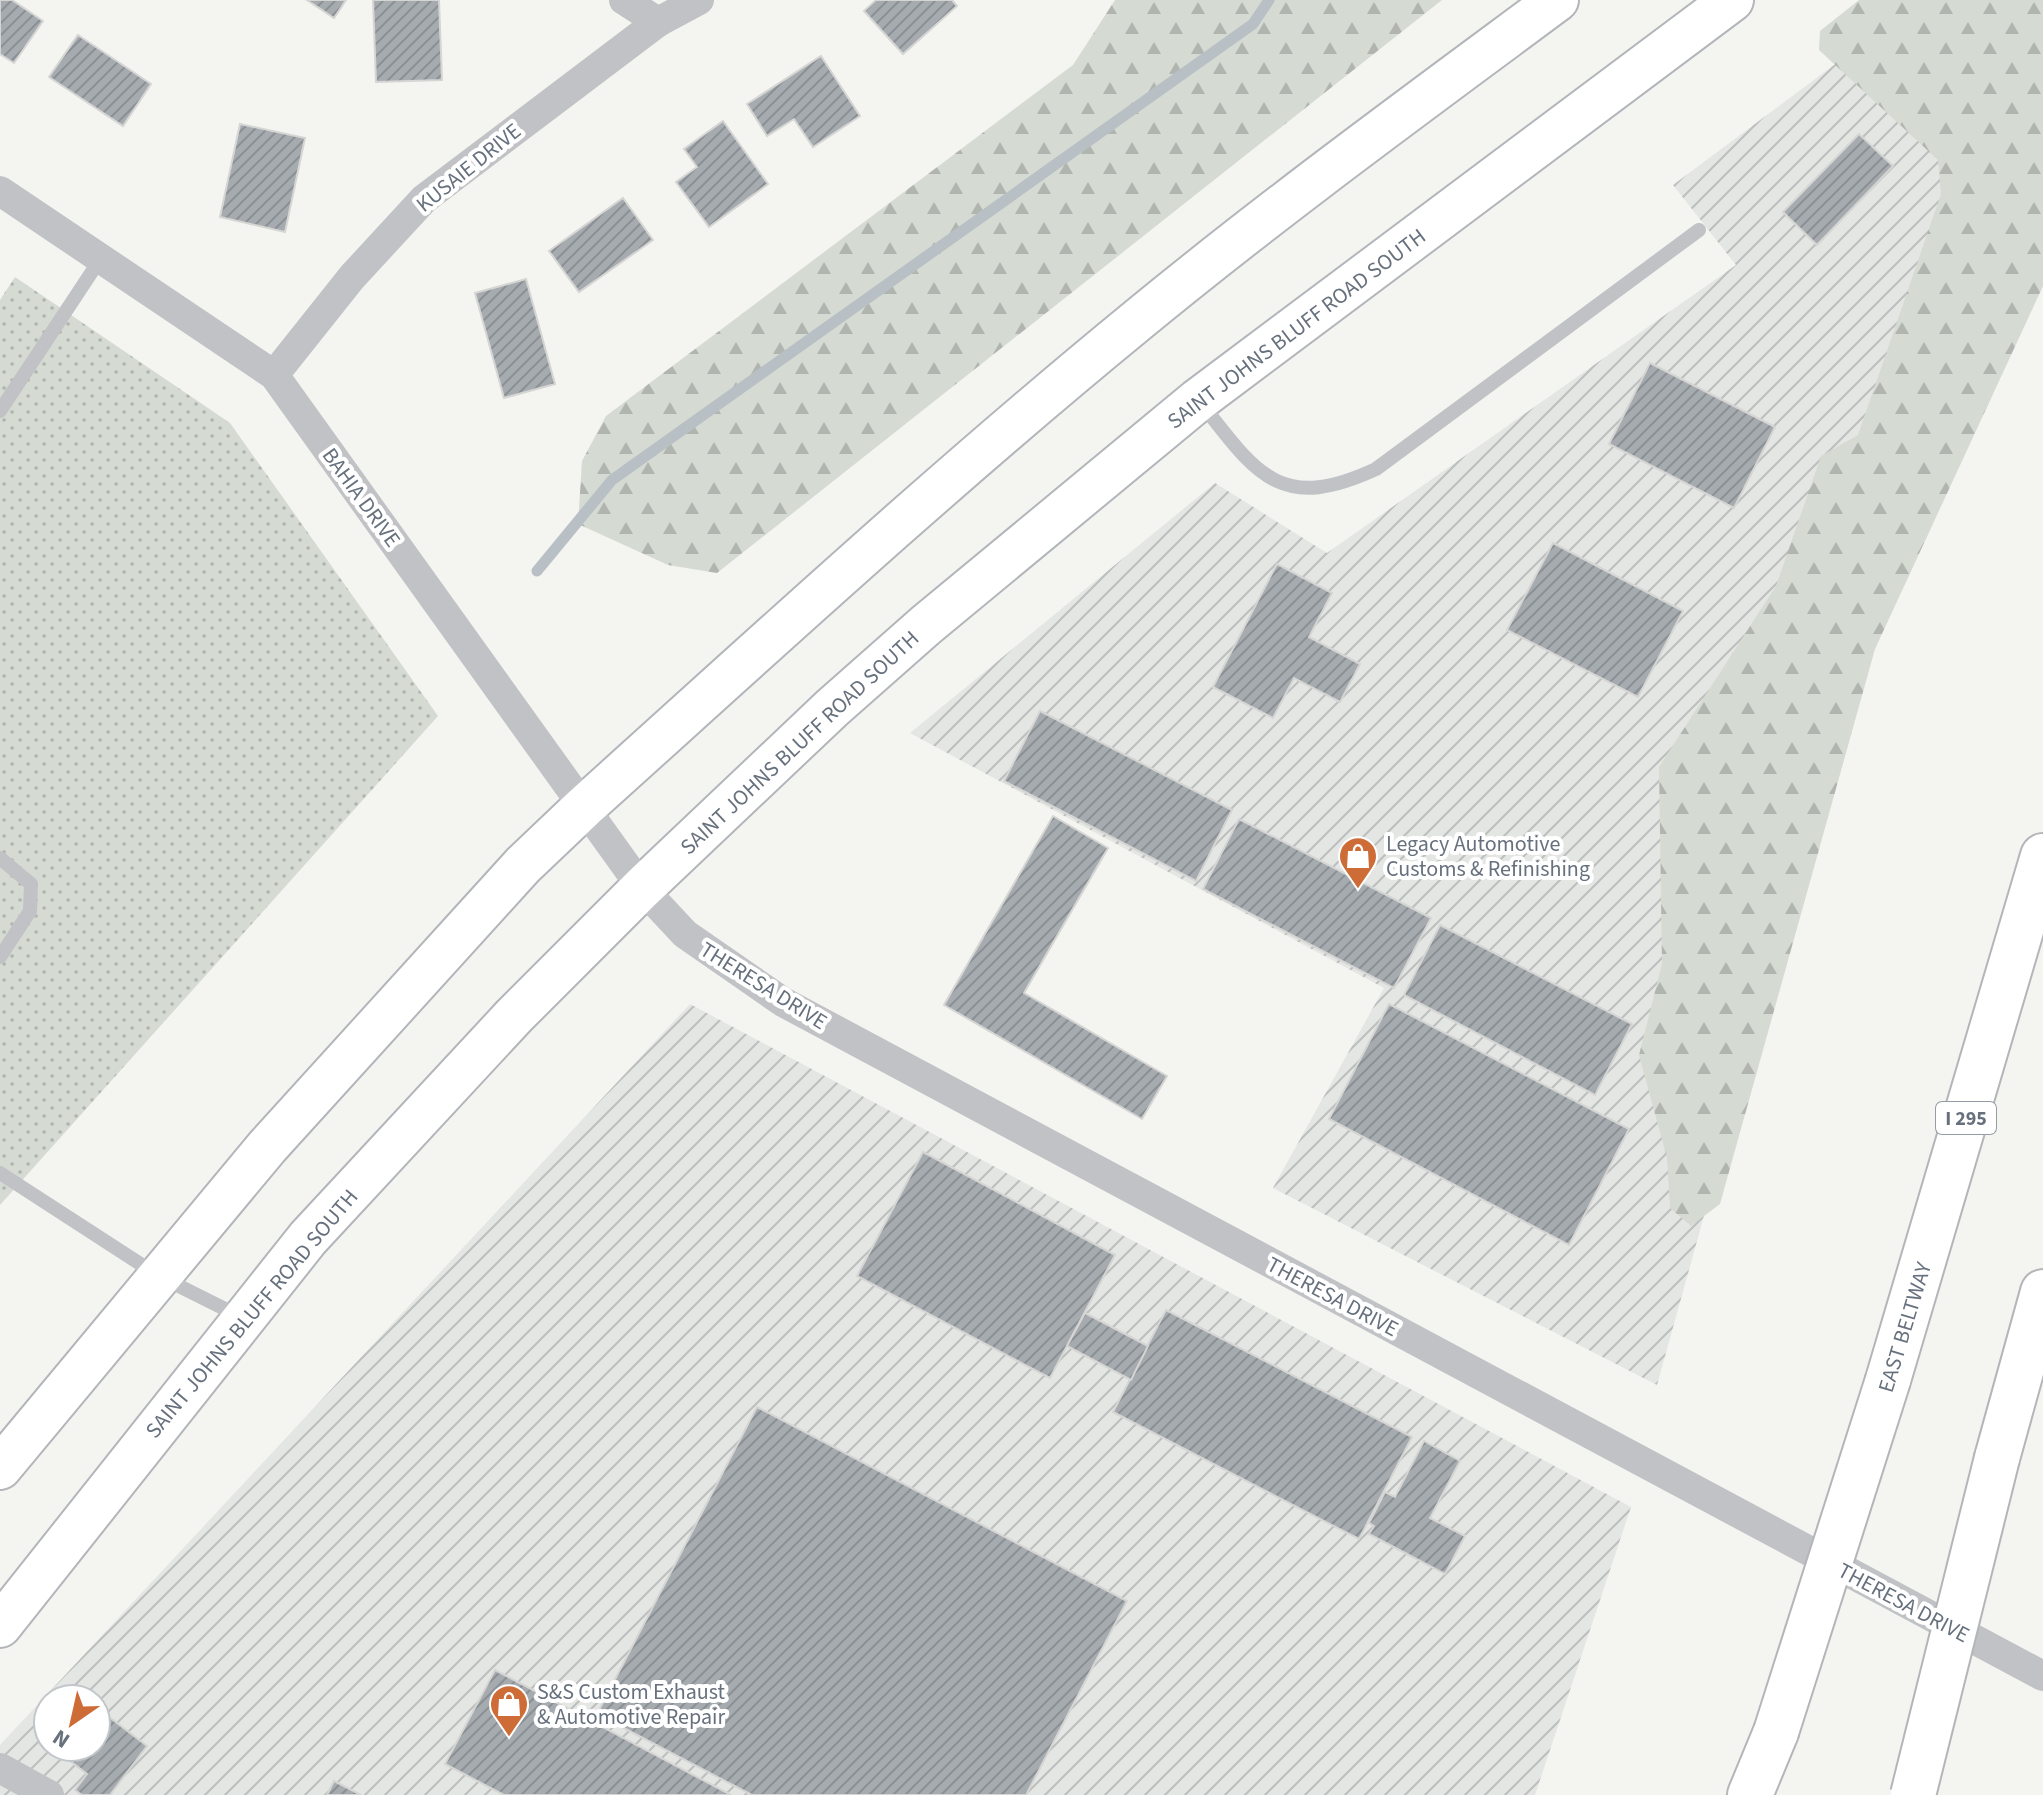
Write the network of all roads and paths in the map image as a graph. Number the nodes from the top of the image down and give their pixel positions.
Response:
1 (624, 0) edge
2 (699, 0) edge
3 (1557, 0) edge
4 (1732, 0) edge
5 (658, 22) junction
6 (0, 191) edge
7 (1699, 230) dead end
8 (102, 257) junction
9 (274, 375) junction
10 (1198, 400) junction
11 (0, 411) edge
12 (584, 807) junction
13 (2043, 856) edge
14 (0, 858) edge
15 (642, 888) junction
16 (0, 957) edge
17 (0, 1173) edge
18 (159, 1276) junction
19 (2043, 1292) edge
20 (243, 1318) junction
21 (0, 1468) edge
22 (0, 1626) edge
23 (2043, 1676) edge
24 (1776, 1732) junction
25 (0, 1768) edge
26 (49, 1795) edge
27 (1750, 1795) edge
28 (1758, 1795) edge
29 (1913, 1795) edge

1 - 5 street
2 - 5 street, KUSAIE DRIVE
3 - 12 main road
4 - 10 main road, SAINT JOHNS BLUFF ROAD SOUTH
5 - 9 street, KUSAIE DRIVE
6 - 8 street, BAHIA DRIVE
7 - 10 lane
8 - 9 street, BAHIA DRIVE
8 - 11 lane
9 - 12 street, BAHIA DRIVE
10 - 15 main road, SAINT JOHNS BLUFF ROAD SOUTH
12 - 15 street, BAHIA DRIVE
12 - 18 main road
13 - 24 highway, EAST BELTWAY / I 295, bridge
14 - 16 lane
15 - 20 main road, SAINT JOHNS BLUFF ROAD SOUTH
15 - 23 street, THERESA DRIVE
17 - 18 lane
18 - 20 lane
18 - 21 main road
19 - 29 highway, bridge
20 - 22 main road, SAINT JOHNS BLUFF ROAD SOUTH
24 - 27 highway
24 - 28 highway, EAST BELTWAY / I 295
25 - 26 street

